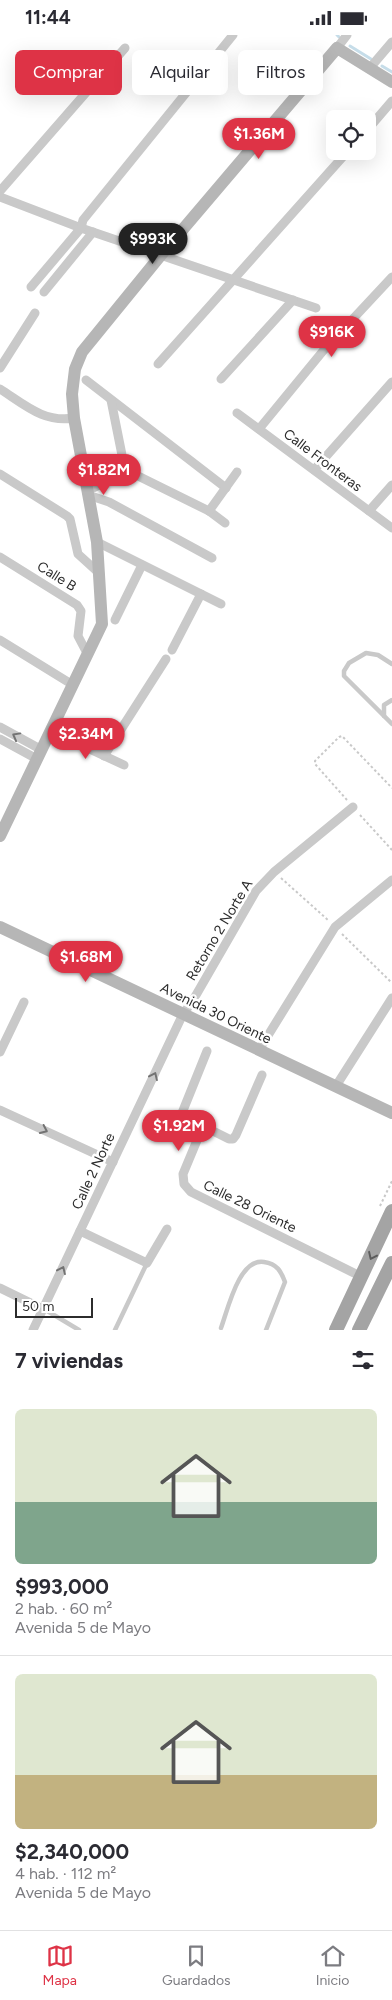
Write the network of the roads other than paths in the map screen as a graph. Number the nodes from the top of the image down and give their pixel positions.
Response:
1 (233, 35) edge
2 (347, 35) edge
3 (392, 42) edge
4 (125, 48) dead end
5 (337, 48) junction
6 (370, 69) junction
7 (392, 83) edge
8 (392, 101) edge
9 (376, 120) edge
10 (340, 160) edge
11 (0, 191) edge
12 (0, 197) edge
13 (81, 228) junction
14 (92, 232) junction
15 (161, 255) junction
16 (391, 279) edge
17 (235, 280) junction
18 (31, 287) dead end
19 (44, 292) dead end
20 (293, 300) junction
21 (316, 308) dead end
22 (35, 313) dead end
23 (158, 364) dead end
24 (0, 368) edge
25 (221, 379) dead end
26 (86, 380) dead end
27 (392, 383) edge
28 (0, 389) edge
29 (111, 400) junction
30 (237, 413) dead end
31 (74, 418) junction
32 (259, 429) junction
33 (126, 468) junction
34 (314, 470) junction
35 (237, 472) dead end
36 (0, 474) edge
37 (84, 477) junction
38 (392, 485) edge
39 (226, 488) junction
40 (87, 493) junction
41 (209, 511) junction
42 (369, 511) junction
43 (225, 523) dead end
44 (392, 528) edge
45 (97, 542) junction
46 (0, 557) edge
47 (212, 558) dead end
48 (142, 565) junction
49 (100, 573) junction
50 (201, 594) junction
51 (221, 604) dead end
52 (115, 620) dead end
53 (0, 640) edge
54 (172, 650) dead end
55 (88, 655) junction
56 (166, 659) dead end
57 (392, 664) edge
58 (73, 685) junction
59 (392, 700) edge
60 (384, 718) junction
61 (392, 724) edge
62 (0, 727) edge
63 (51, 731) junction
64 (0, 739) edge
65 (40, 754) junction
66 (104, 756) junction
67 (124, 765) dead end
68 (353, 807) dead end
69 (2, 827) edge
70 (392, 880) edge
71 (0, 927) edge
72 (392, 998) edge
73 (24, 1002) dead end
74 (183, 1014) junction
75 (259, 1050) junction
76 (207, 1051) dead end
77 (0, 1052) edge
78 (262, 1075) dead end
79 (336, 1086) junction
80 (0, 1110) edge
81 (392, 1113) edge
82 (203, 1126) junction
83 (112, 1162) junction
84 (392, 1211) edge
85 (167, 1229) dead end
86 (80, 1231) junction
87 (146, 1263) junction
88 (392, 1263) edge
89 (362, 1277) junction
90 (0, 1288) edge
91 (44, 1309) junction
92 (222, 1329) edge
93 (363, 1329) edge
94 (33, 1330) edge
95 (79, 1330) edge
96 (115, 1330) edge
97 (266, 1330) edge
98 (336, 1330) edge

1 - 13 street
2 - 5 street
3 - 6 street
4 - 11 street
5 - 6 street
5 - 15 street
6 - 7 street
8 - 9 street
10 - 17 street
12 - 13 street
13 - 14 street
13 - 18 street
14 - 15 street
14 - 19 street
15 - 17 street
15 - 31 street
16 - 32 street
17 - 20 street
17 - 23 street
20 - 21 street
20 - 25 street
22 - 24 street
26 - 29 street
27 - 34 street
28 - 31 street
29 - 33 street
29 - 39 street
30 - 32 street, Calle Fronteras
31 - 37 street
32 - 34 street, Calle Fronteras
33 - 37 street
33 - 40 street
33 - 41 street
34 - 42 street, Calle Fronteras
35 - 39 street
36 - 49 street
37 - 40 street
38 - 42 street
39 - 41 street
40 - 45 street
40 - 47 street
41 - 43 street
42 - 44 street, Calle Fronteras
45 - 48 street
45 - 49 street
46 - 55 street, Calle B
48 - 50 street
48 - 52 street
49 - 55 street
50 - 51 street
50 - 54 street
53 - 58 street
55 - 58 street
56 - 66 street
57 - 60 lane
58 - 63 street
59 - 60 lane
60 - 61 lane
65 -> 62 street
63 - 65 street
63 - 66 street
64 - 65 street
65 - 69 street
66 - 67 street
68 - 74 street, Retorno 2 Norte A
70 - 75 street
71 - 74 street, Avenida 30 Oriente
72 - 79 street
73 - 77 street
74 - 75 street, Avenida 30 Oriente
83 -> 74 street, Calle 2 Norte
75 - 79 street, Avenida 30 Oriente
76 - 82 street
78 - 82 street
79 - 81 street, Avenida 30 Oriente
80 -> 83 street
82 - 89 street, Calle 28 Oriente
83 - 86 street, Calle 2 Norte
84 -> 89 main road
85 - 87 street
86 - 87 street, Calle 2 Norte
91 -> 86 street, Calle 2 Norte
87 - 96 lane
88 - 93 main road
89 - 98 main road
90 - 91 street
91 - 94 street, Calle 2 Norte
91 - 95 lane
92 - 97 lane

